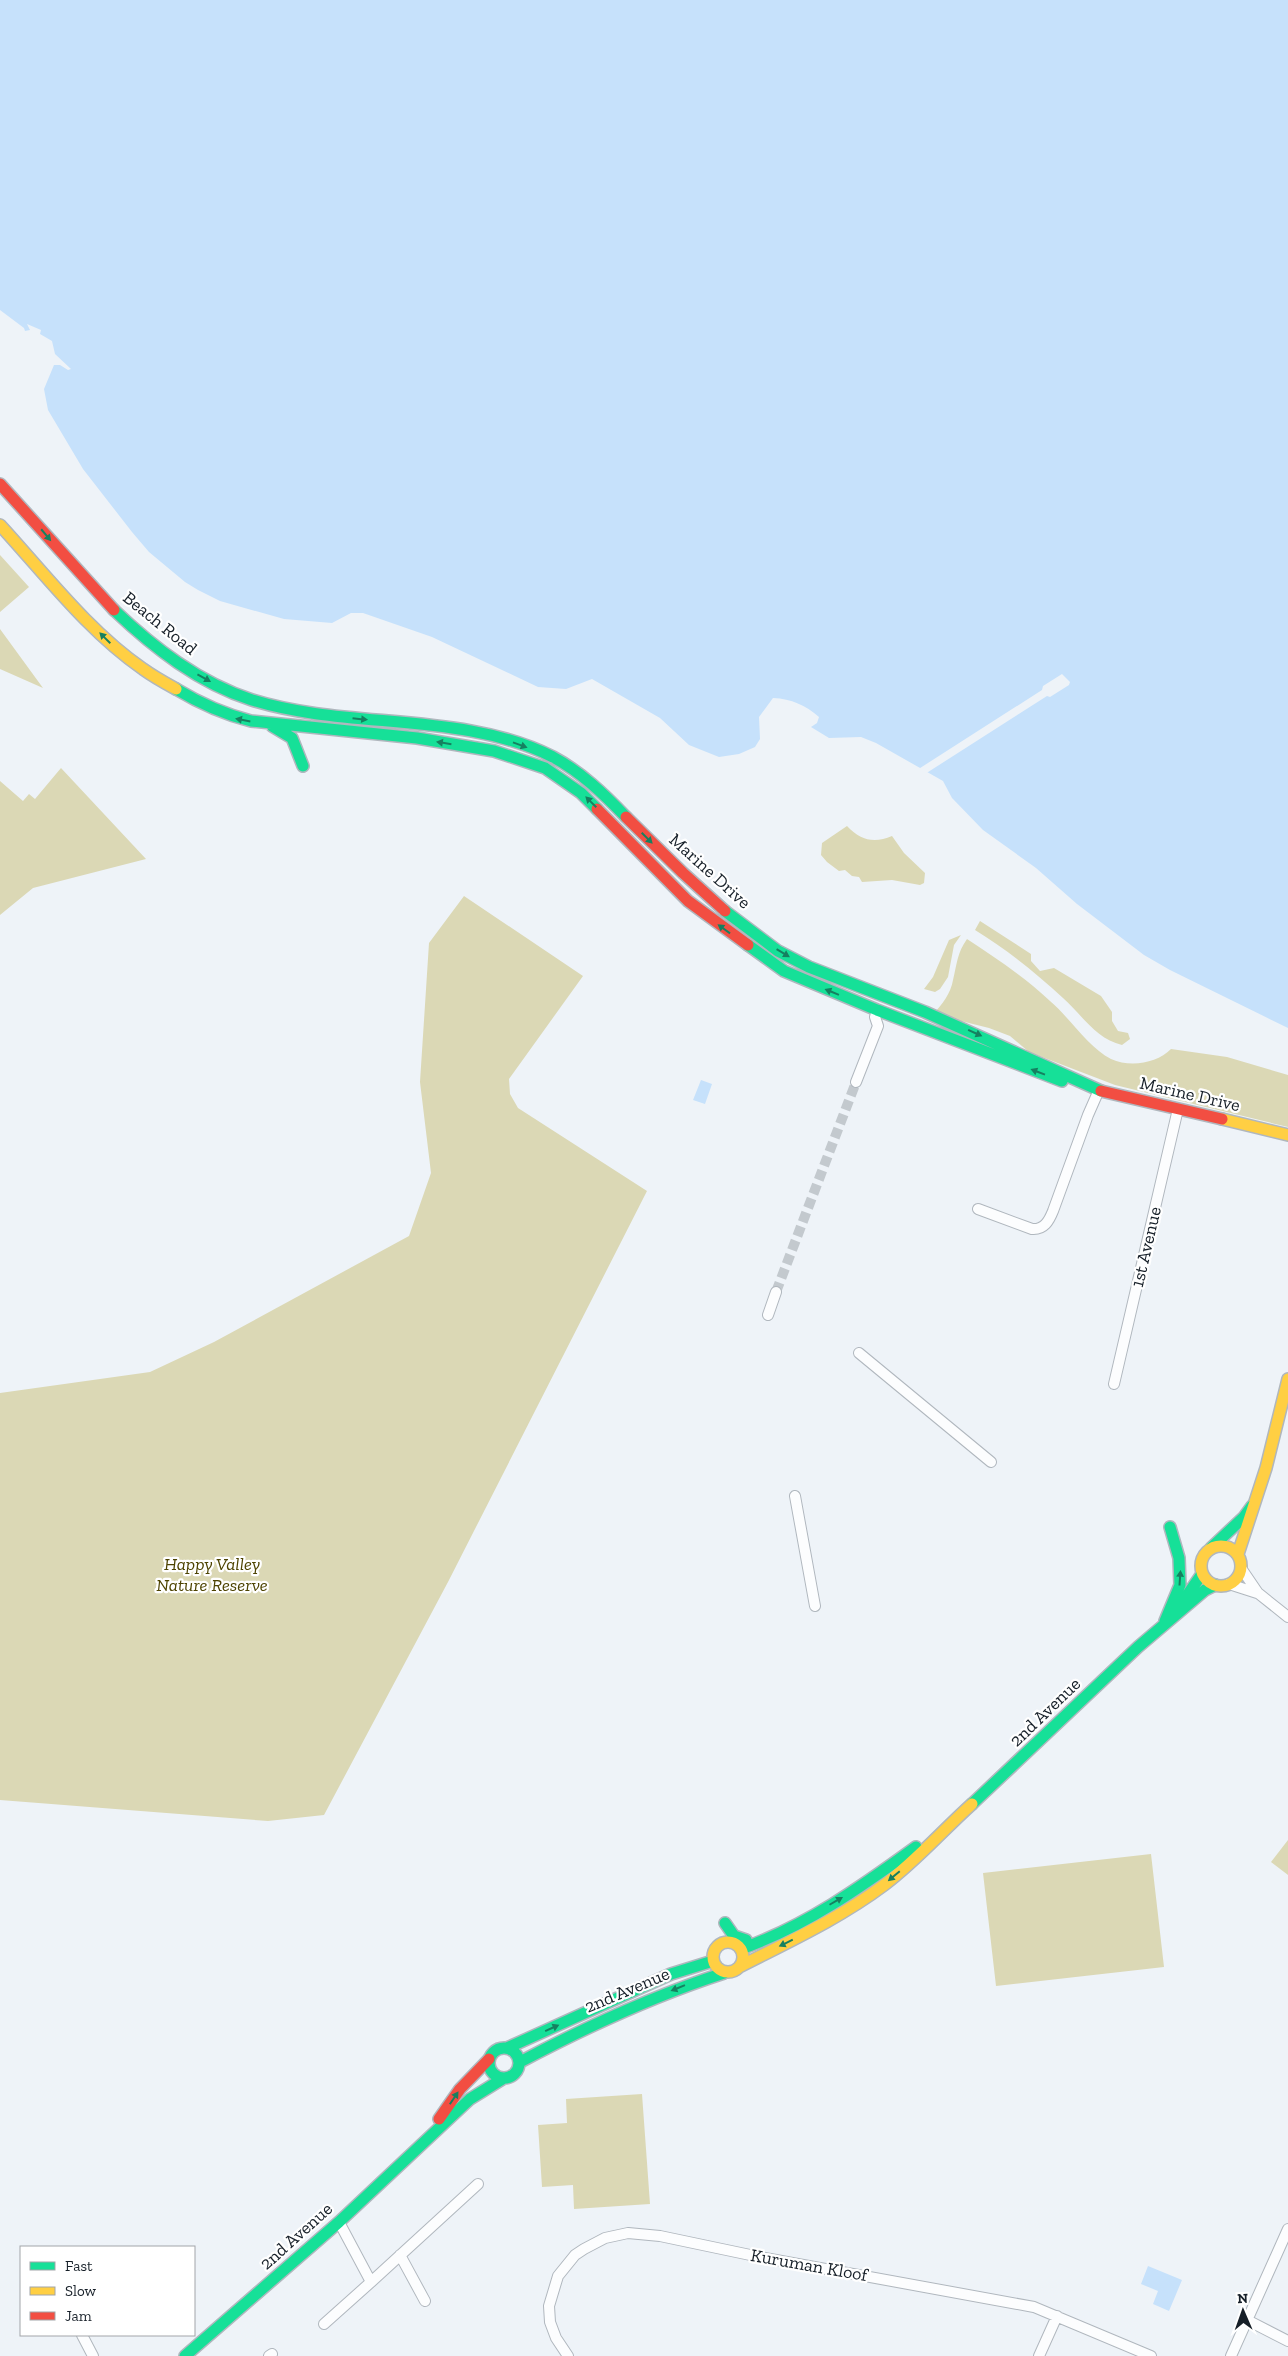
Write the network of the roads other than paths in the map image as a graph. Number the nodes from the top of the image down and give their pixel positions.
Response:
1 (0, 484) edge
2 (0, 525) edge
3 (312, 713) joint
4 (266, 723) junction
5 (302, 766) dead end
6 (877, 1010) junction
7 (856, 1082) tunnel mouth
8 (1085, 1085) junction
9 (1099, 1090) junction
10 (1178, 1109) junction
11 (1288, 1135) edge
12 (978, 1209) dead end
13 (776, 1292) tunnel mouth
14 (768, 1315) dead end
15 (859, 1353) dead end
16 (1288, 1379) edge
17 (1114, 1384) dead end
18 (1285, 1409) edge
19 (991, 1462) dead end
20 (795, 1496) dead end
21 (1258, 1497) junction
22 (1170, 1527) dead end
23 (1211, 1548) junction
24 (1238, 1554) junction
25 (1241, 1568) junction
26 (1202, 1574) junction
27 (1229, 1584) junction
28 (1215, 1585) junction
29 (1258, 1593) junction
30 (815, 1606) dead end
31 (1288, 1617) edge
32 (1168, 1620) junction
33 (942, 1831) junction
34 (861, 1886) junction
35 (868, 1896) junction
36 (725, 1923) dead end
37 (785, 1931) junction
38 (741, 1949) junction
39 (713, 1961) junction
40 (741, 1966) junction
41 (724, 1972) junction
42 (507, 2048) junction
43 (490, 2059) junction
44 (520, 2062) junction
45 (504, 2078) junction
46 (426, 2138) junction
47 (478, 2184) dead end
48 (339, 2222) junction
49 (1288, 2229) edge
50 (400, 2255) junction
51 (371, 2282) junction
52 (425, 2301) dead end
53 (1057, 2316) junction
54 (1247, 2320) junction
55 (324, 2324) dead end
56 (83, 2336) edge
57 (1288, 2341) edge
58 (93, 2356) edge
59 (185, 2356) edge
60 (568, 2356) edge
61 (1040, 2356) edge
62 (1151, 2356) edge
63 (1231, 2356) edge

1 -> 3 main road, Beach Road
4 -> 2 main road
3 -> 8 main road, Marine Drive
4 - 5 main road
6 -> 4 main road, Marine Drive
6 - 7 street
8 -> 6 main road, Marine Drive
8 - 9 main road, Marine Drive
9 - 10 main road, Marine Drive
9 - 12 street
10 - 11 main road, Marine Drive
10 - 17 street, 1st Avenue
13 - 14 street
15 - 19 street
16 - 18 main road
18 - 21 main road
20 - 30 street
21 - 23 main road
21 - 24 main road
32 -> 22 main road
23 - 24 main road
23 - 26 main road
24 - 25 main road
25 - 27 main road
25 - 29 street
26 - 28 main road
26 - 32 main road, 2nd Avenue
27 - 28 main road
27 - 29 street
28 - 32 main road, 2nd Avenue
29 - 31 street
32 - 33 main road, 2nd Avenue
33 - 34 main road, 2nd Avenue
33 -> 35 main road, 2nd Avenue
34 - 35 main road
37 -> 34 main road, 2nd Avenue
35 -> 40 main road, 2nd Avenue
36 - 37 main road
37 - 38 main road, 2nd Avenue
38 - 39 main road
38 - 40 main road
39 - 41 main road
42 -> 39 main road, 2nd Avenue
40 - 41 main road, 2nd Avenue
41 -> 44 main road, 2nd Avenue
42 - 43 main road, 2nd Avenue
42 - 44 main road
43 - 45 main road
46 -> 43 main road, 2nd Avenue
44 - 45 main road, 2nd Avenue
45 - 46 main road, 2nd Avenue
46 - 48 main road, 2nd Avenue
47 - 50 street
48 - 51 street
48 - 59 main road, 2nd Avenue
49 - 54 street
50 - 51 street
50 - 52 street
51 - 55 street
53 - 60 street, Kuruman Kloof
53 - 61 street
53 - 62 street, Kuruman Kloof
54 - 57 street
54 - 63 street
56 - 58 street

